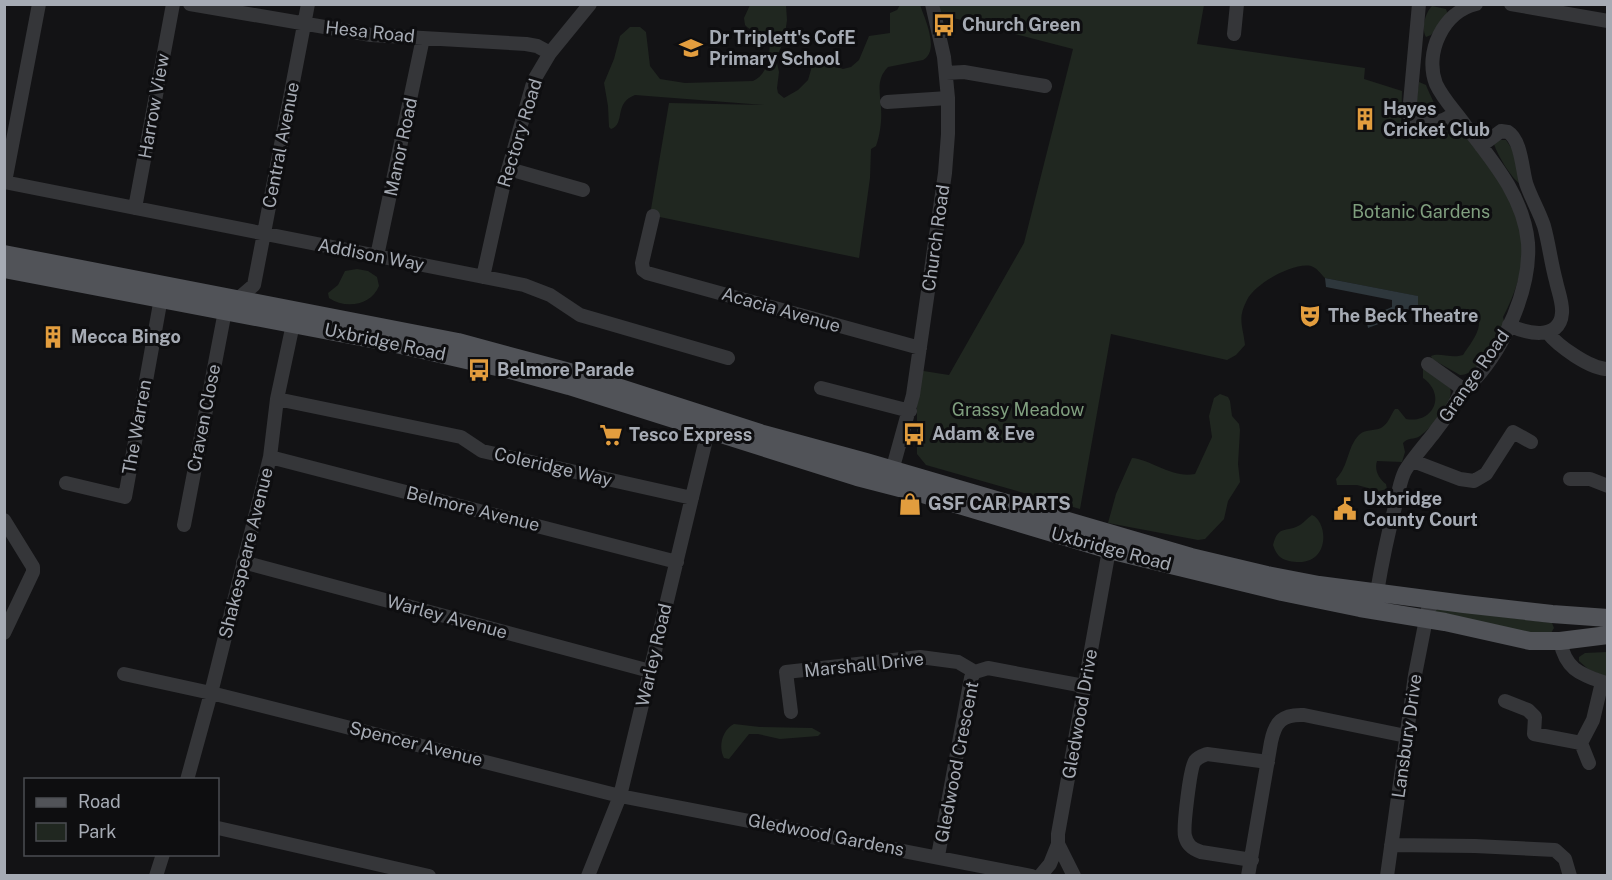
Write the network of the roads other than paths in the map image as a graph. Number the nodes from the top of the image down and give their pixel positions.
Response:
1 (39, 4) edge
2 (173, 4) edge
3 (190, 4) edge
4 (308, 4) edge
5 (590, 4) edge
6 (932, 4) edge
7 (1238, 4) edge
8 (1419, 4) edge
9 (1511, 4) edge
10 (1474, 5) edge
11 (1453, 8) edge
12 (1608, 21) edge
13 (304, 23) junction
14 (1234, 34) dead end
15 (423, 38) junction
16 (550, 53) junction
17 (946, 73) junction
18 (1045, 86) dead end
19 (948, 98) junction
20 (887, 102) dead end
21 (1455, 113) junction
22 (1481, 146) junction
23 (509, 169) junction
24 (5, 182) edge
25 (583, 190) dead end
26 (135, 208) junction
27 (653, 216) dead end
28 (264, 234) junction
29 (4, 254) edge
30 (377, 256) junction
31 (28, 266) junction
32 (4, 269) edge
33 (483, 277) junction
34 (254, 285) junction
35 (160, 298) junction
36 (263, 303) junction
37 (232, 304) junction
38 (293, 324) junction
39 (1509, 325) junction
40 (1547, 332) junction
41 (458, 342) junction
42 (920, 348) junction
43 (728, 358) dead end
44 (468, 359) junction
45 (1428, 364) dead end
46 (1608, 369) edge
47 (821, 388) dead end
48 (1463, 389) junction
49 (277, 399) junction
50 (910, 411) junction
51 (708, 431) junction
52 (1531, 442) dead end
53 (270, 457) junction
54 (1413, 461) junction
55 (890, 477) junction
56 (1570, 479) dead end
57 (66, 483) dead end
58 (1608, 486) edge
59 (692, 498) junction
60 (4, 520) edge
61 (184, 525) dead end
62 (1111, 542) junction
63 (243, 562) junction
64 (676, 562) junction
65 (1377, 592) junction
66 (1436, 600) junction
67 (1552, 614) junction
68 (1608, 618) edge
69 (1426, 619) junction
70 (5, 631) edge
71 (1608, 635) edge
72 (1560, 641) junction
73 (650, 671) junction
74 (975, 672) junction
75 (124, 674) dead end
76 (1605, 683) edge
77 (1084, 686) junction
78 (211, 693) junction
79 (1505, 702) dead end
80 (791, 712) dead end
81 (1406, 736) junction
82 (1581, 743) junction
83 (1268, 762) junction
84 (1589, 763) dead end
85 (188, 778) edge
86 (620, 796) junction
87 (219, 828) edge
88 (1058, 844) junction
89 (1391, 845) junction
90 (163, 856) edge
91 (938, 856) junction
92 (1252, 860) junction
93 (156, 876) edge
94 (429, 876) edge
95 (588, 876) edge
96 (1032, 876) edge
97 (1040, 876) edge
98 (1074, 876) edge
99 (1248, 876) edge
100 (1387, 876) edge
101 (1570, 876) edge

1 - 24 street
2 - 26 street, Harrow View
3 - 13 street, Hesa Road
4 - 13 street, Central Avenue
5 - 16 street, Rectory Road
6 - 17 street, Church Road
7 - 14 street
8 - 21 street
9 - 12 street
10 - 11 street
11 - 21 street
13 - 15 street, Hesa Road
13 - 28 street, Central Avenue
15 - 16 street, Hesa Road
15 - 30 street, Manor Road
16 - 23 street, Rectory Road
17 - 18 street
17 - 19 street, Church Road
19 - 20 street
19 - 42 street, Church Road
21 - 22 street
22 - 39 street
22 - 40 street
23 - 25 street
23 - 33 street, Rectory Road
24 - 26 street, Addison Way
26 - 28 street, Addison Way
27 - 42 street, Acacia Avenue
28 - 30 street, Addison Way
28 - 34 street, Central Avenue
29 - 31 main road, Uxbridge Road
30 - 33 street, Addison Way
31 - 32 main road, Uxbridge Road
31 - 35 main road, Uxbridge Road
31 - 37 main road, Uxbridge Road
33 - 43 street, Addison Way
34 - 36 street
34 - 37 street
35 - 37 main road, Uxbridge Road
35 - 57 street, The Warren
36 - 37 main road, Uxbridge Road
36 - 41 main road, Uxbridge Road
37 - 38 main road, Uxbridge Road
37 - 61 street, Craven Close
38 - 44 main road, Uxbridge Road
38 - 49 street, Shakespeare Avenue
39 - 40 street, Grange Road
39 - 48 street, Grange Road
40 - 46 street
41 - 44 main road
41 - 55 main road, Uxbridge Road
42 - 50 street, Church Road
44 - 51 main road, Uxbridge Road
45 - 48 street
47 - 50 street
48 - 54 street, Grange Road
49 - 53 street, Shakespeare Avenue
49 - 59 street, Coleridge Way
50 - 55 street, Church Road
51 - 55 main road, Uxbridge Road
51 - 59 street, Warley Road
52 - 54 street
53 - 63 street, Shakespeare Avenue
53 - 64 street, Belmore Avenue
54 - 65 street, Grange Road
55 - 62 main road, Uxbridge Road
56 - 58 street
59 - 64 street, Warley Road
60 - 70 street
62 - 65 main road, Uxbridge Road
62 - 69 main road, Uxbridge Road
62 - 77 street, Gledwood Drive
63 - 73 street, Warley Avenue
63 - 78 street, Shakespeare Avenue
64 - 73 street, Warley Road
65 - 66 main road, Uxbridge Road
65 - 69 street
66 - 67 main road, Uxbridge Road
66 - 69 street, Lansbury Drive
67 - 68 main road, Uxbridge Road
67 - 72 main road
69 - 72 main road, Uxbridge Road
69 - 81 street, Lansbury Drive
71 - 72 main road, Uxbridge Road
72 - 76 street
73 - 86 street, Warley Road
74 - 77 street, Gledwood Crescent
74 - 80 street, Marshall Drive
74 - 91 street, Gledwood Crescent
75 - 78 street, Spencer Avenue
76 - 82 street
77 - 88 street, Gledwood Drive
78 - 85 street, Shakespeare Avenue
78 - 86 street, Spencer Avenue
79 - 82 street
81 - 83 street
81 - 89 street, Lansbury Drive
82 - 84 street
83 - 92 street
83 - 92 street
86 - 91 street, Gledwood Gardens
86 - 95 street, Warley Road
87 - 94 street
88 - 97 street
88 - 98 street
89 - 100 street, Lansbury Drive
89 - 101 street
90 - 93 street
91 - 96 street, Gledwood Gardens
92 - 99 street

